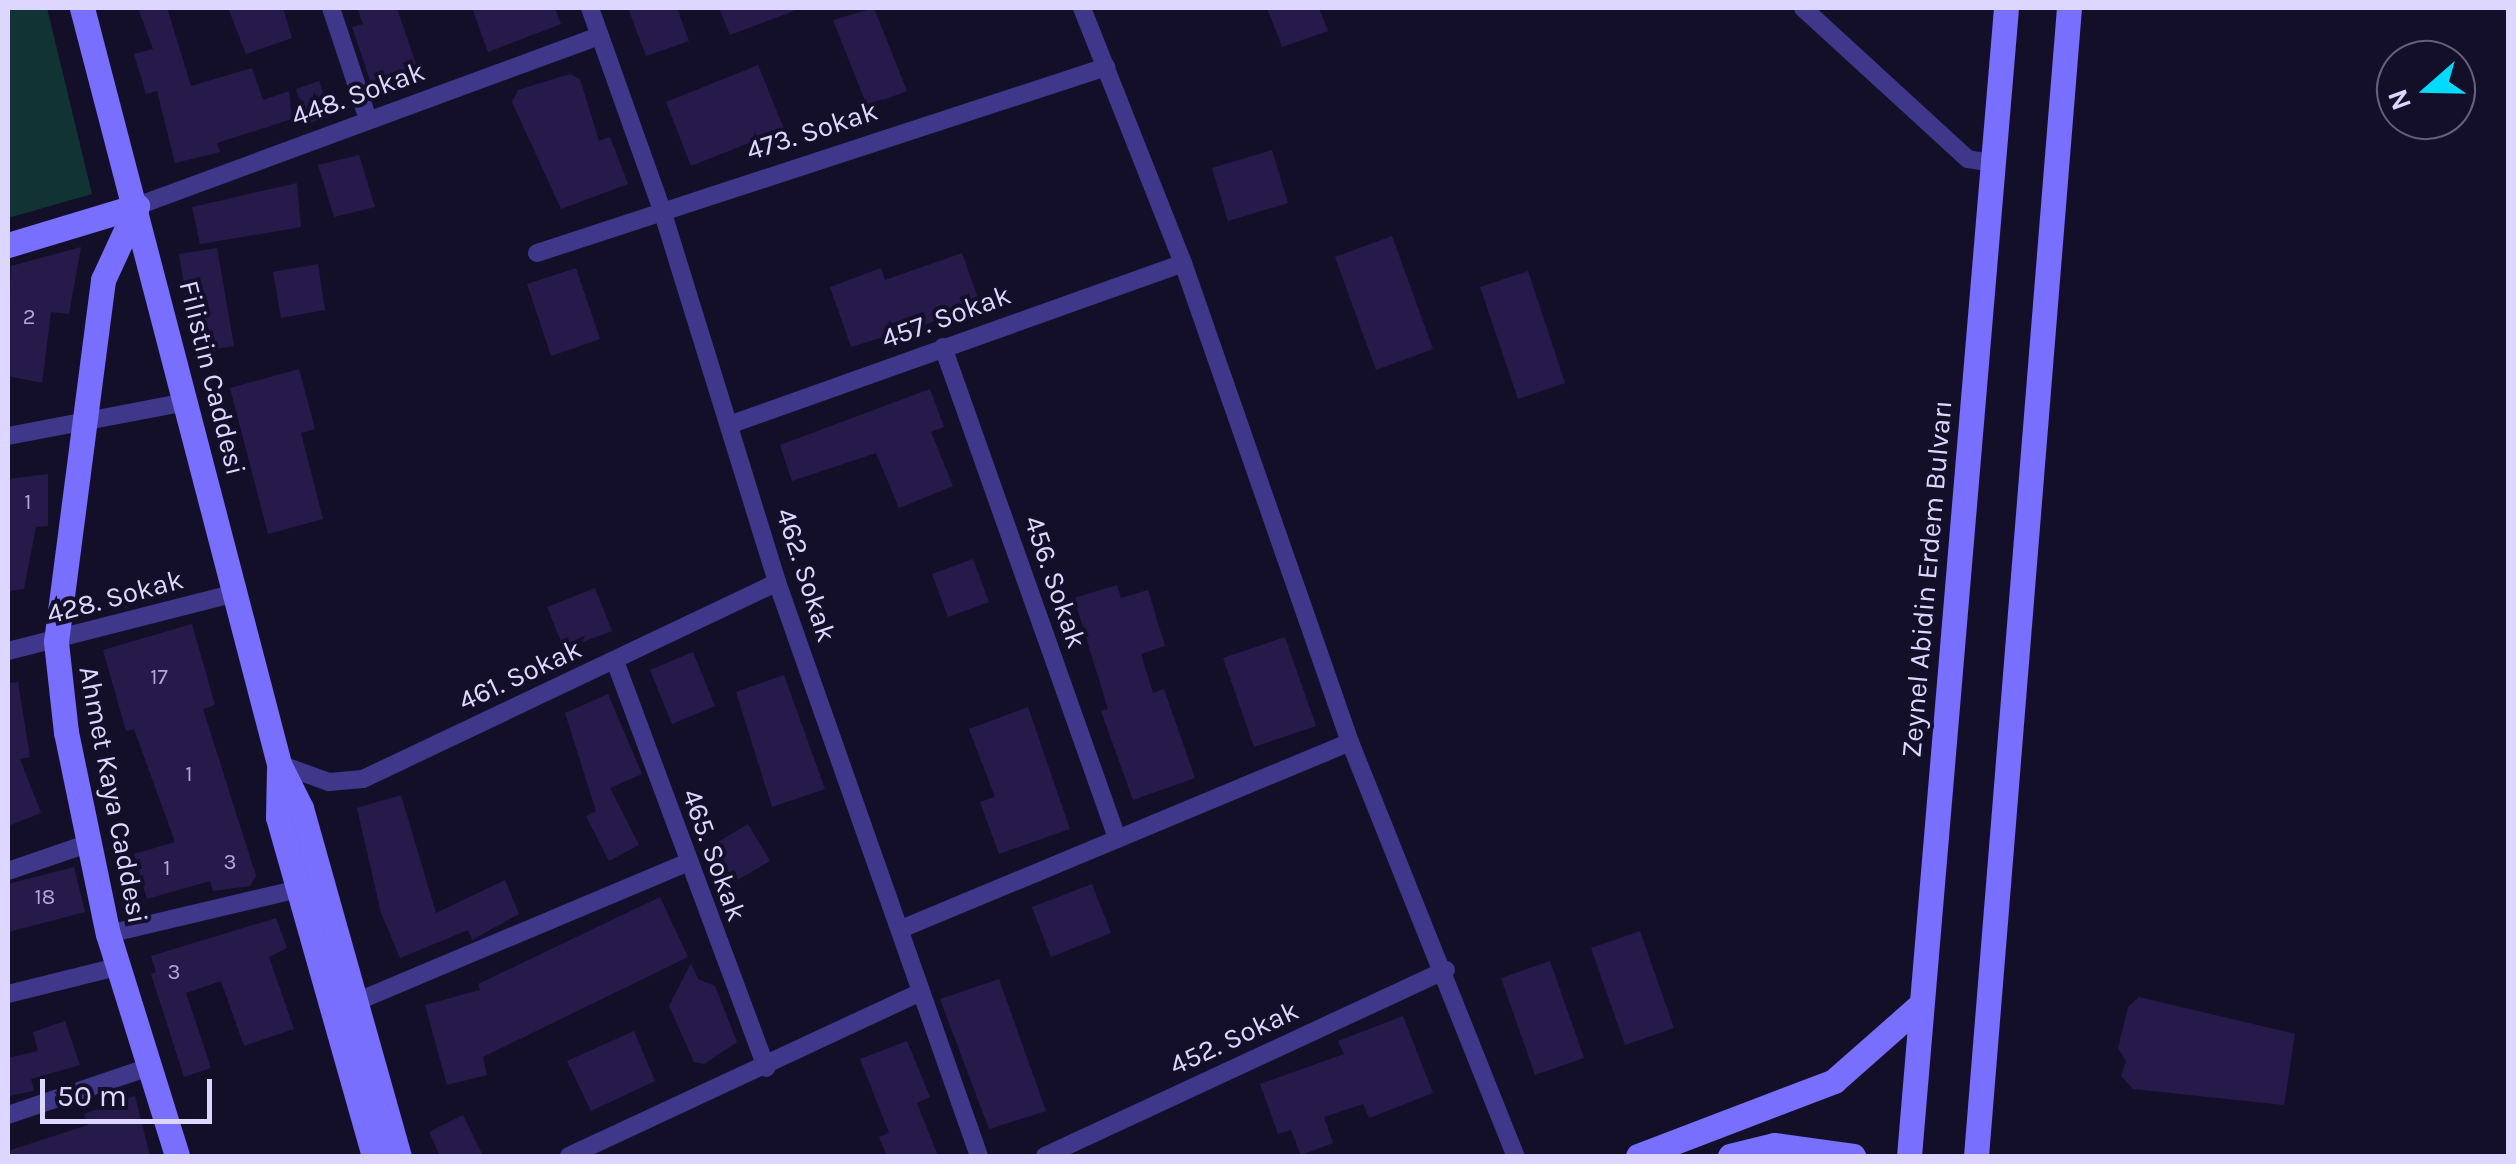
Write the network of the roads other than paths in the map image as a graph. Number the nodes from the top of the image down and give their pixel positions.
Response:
1 (82, 8) edge
2 (330, 8) edge
3 (590, 8) edge
4 (1082, 8) edge
5 (1803, 8) edge
6 (2006, 8) edge
7 (2069, 8) edge
8 (600, 36) junction
9 (1106, 67) junction
10 (368, 118) junction
11 (1995, 164) junction
12 (137, 206) junction
13 (661, 207) junction
14 (8, 245) edge
15 (537, 253) dead end
16 (1183, 263) junction
17 (943, 347) junction
18 (187, 402) junction
19 (86, 418) junction
20 (728, 425) junction
21 (8, 436) edge
22 (777, 582) junction
23 (236, 593) junction
24 (56, 642) junction
25 (8, 651) edge
26 (615, 661) junction
27 (1350, 742) junction
28 (279, 764) junction
29 (1116, 835) junction
30 (87, 844) junction
31 (687, 862) junction
32 (8, 871) edge
33 (298, 890) junction
34 (900, 929) junction
35 (108, 934) junction
36 (116, 967) junction
37 (1446, 970) junction
38 (918, 992) junction
39 (8, 994) edge
40 (358, 1001) junction
41 (1918, 1007) junction
42 (146, 1068) junction
43 (766, 1068) junction
44 (8, 1114) edge
45 (177, 1156) edge
46 (374, 1156) edge
47 (399, 1156) edge
48 (568, 1156) edge
49 (979, 1156) edge
50 (1045, 1156) edge
51 (1516, 1156) edge
52 (1638, 1156) edge
53 (1730, 1156) edge
54 (1853, 1156) edge
55 (1909, 1156) edge
56 (1976, 1156) edge

1 - 12 street, Filistin Caddesi
2 - 10 street
3 - 8 street, 462. Sokak
4 - 9 street
5 - 11 street
6 - 11 street, Zeynel Abidin Erdem Bulvarı
7 - 56 street
8 - 10 street, 448. Sokak
8 - 13 street, 462. Sokak
9 - 13 street, 473. Sokak
9 - 16 street
10 - 12 street, 448. Sokak
11 - 41 street, Zeynel Abidin Erdem Bulvarı
12 - 14 street
12 - 18 street, Filistin Caddesi
12 - 19 street, Ahmet Kaya Caddesi
13 - 15 street, 473. Sokak
13 - 20 street, 462. Sokak
16 - 17 street, 457. Sokak
16 - 27 street
17 - 20 street, 457. Sokak
17 - 29 street, 456. Sokak
18 - 19 street
18 - 23 street, Filistin Caddesi
19 - 21 street
19 - 24 street, Ahmet Kaya Caddesi
20 - 22 street, 462. Sokak
22 - 26 street, 461. Sokak
22 - 34 street, 462. Sokak
23 - 24 street, 428. Sokak
23 - 28 street, Filistin Caddesi
24 - 25 street, 428. Sokak
24 - 30 street, Ahmet Kaya Caddesi
26 - 28 street, 461. Sokak
26 - 31 street, 465. Sokak
27 - 29 street
27 - 37 street
28 - 33 street, Filistin Caddesi
28 - 40 street, Filistin Caddesi
29 - 34 street
30 - 32 street
30 - 35 street, Ahmet Kaya Caddesi
31 - 40 street
31 - 43 street, 465. Sokak
33 - 35 street
33 - 46 street, Filistin Caddesi
34 - 38 street, 462. Sokak
35 - 36 street, Ahmet Kaya Caddesi
36 - 39 street
36 - 42 street, Ahmet Kaya Caddesi
37 - 50 street, 452. Sokak
37 - 51 street
38 - 43 street
38 - 49 street, 462. Sokak
40 - 47 street, Filistin Caddesi
41 - 52 street
41 - 55 street, Zeynel Abidin Erdem Bulvarı
42 - 44 street
42 - 45 street, Ahmet Kaya Caddesi
43 - 48 street
53 - 54 street

